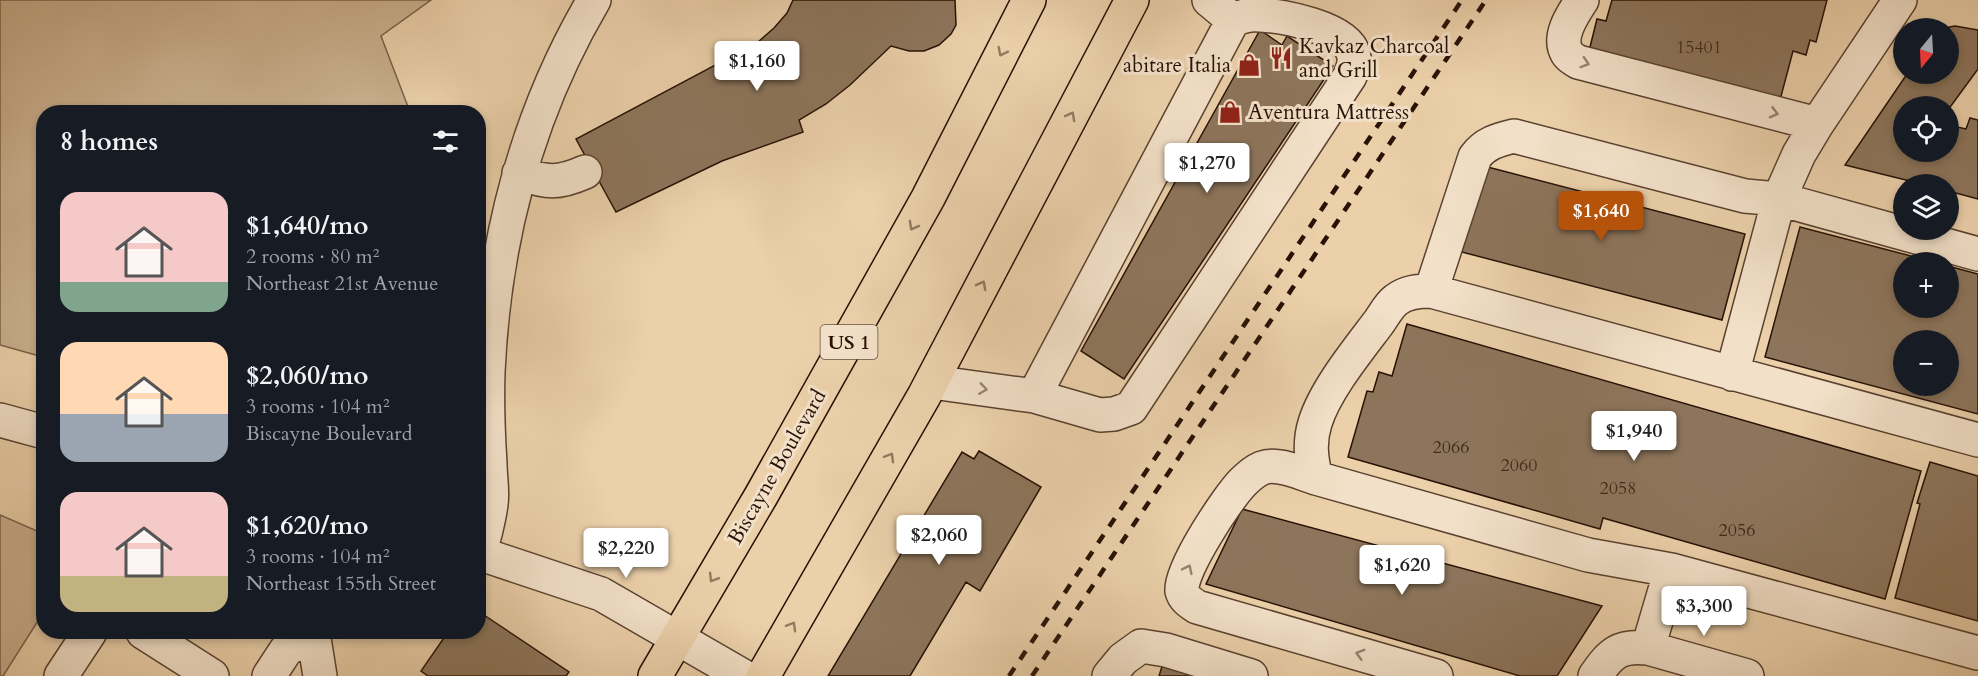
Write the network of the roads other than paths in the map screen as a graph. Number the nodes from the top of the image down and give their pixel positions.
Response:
1 (594, 0) edge
2 (1029, 0) edge
3 (1132, 0) edge
4 (1582, 0) edge
5 (1900, 0) edge
6 (1221, 10) edge
7 (1817, 124) junction
8 (585, 172) dead end
9 (519, 173) junction
10 (1779, 199) junction
11 (1978, 254) edge
12 (1431, 291) junction
13 (1732, 374) junction
14 (932, 382) junction
15 (1034, 396) junction
16 (0, 420) edge
17 (36, 430) edge
18 (1978, 440) edge
19 (1316, 478) junction
20 (486, 524) edge
21 (486, 555) edge
22 (1671, 570) junction
23 (678, 637) junction
24 (85, 639) edge
25 (154, 639) edge
26 (302, 639) edge
27 (314, 639) edge
28 (1648, 648) junction
29 (1978, 653) edge
30 (61, 676) edge
31 (212, 676) edge
32 (269, 676) edge
33 (320, 676) edge
34 (655, 676) edge
35 (743, 676) edge
36 (763, 676) edge
37 (1109, 676) edge
38 (1251, 676) edge
39 (1436, 676) edge
40 (1595, 676) edge
41 (1747, 676) edge

1 - 9 street
2 -> 23 main road, Biscayne Boulevard / US 1
14 -> 3 main road
4 -> 7 street
5 - 7 street
6 - 15 street
6 - 15 street
7 - 10 street
8 - 9 street
9 - 20 street
10 - 11 street
10 - 12 street
10 - 13 street
12 - 13 street
12 - 19 street
13 - 18 street
14 -> 15 street
36 -> 14 main road
16 - 17 street
19 - 22 street
39 -> 19 street
21 - 23 street
22 - 28 street
22 - 29 street
23 - 34 main road, Biscayne Boulevard / US 1
23 - 35 street
24 - 30 street
25 - 31 street
26 - 32 street
27 - 33 street
28 - 40 street
28 - 41 street
37 - 38 street

